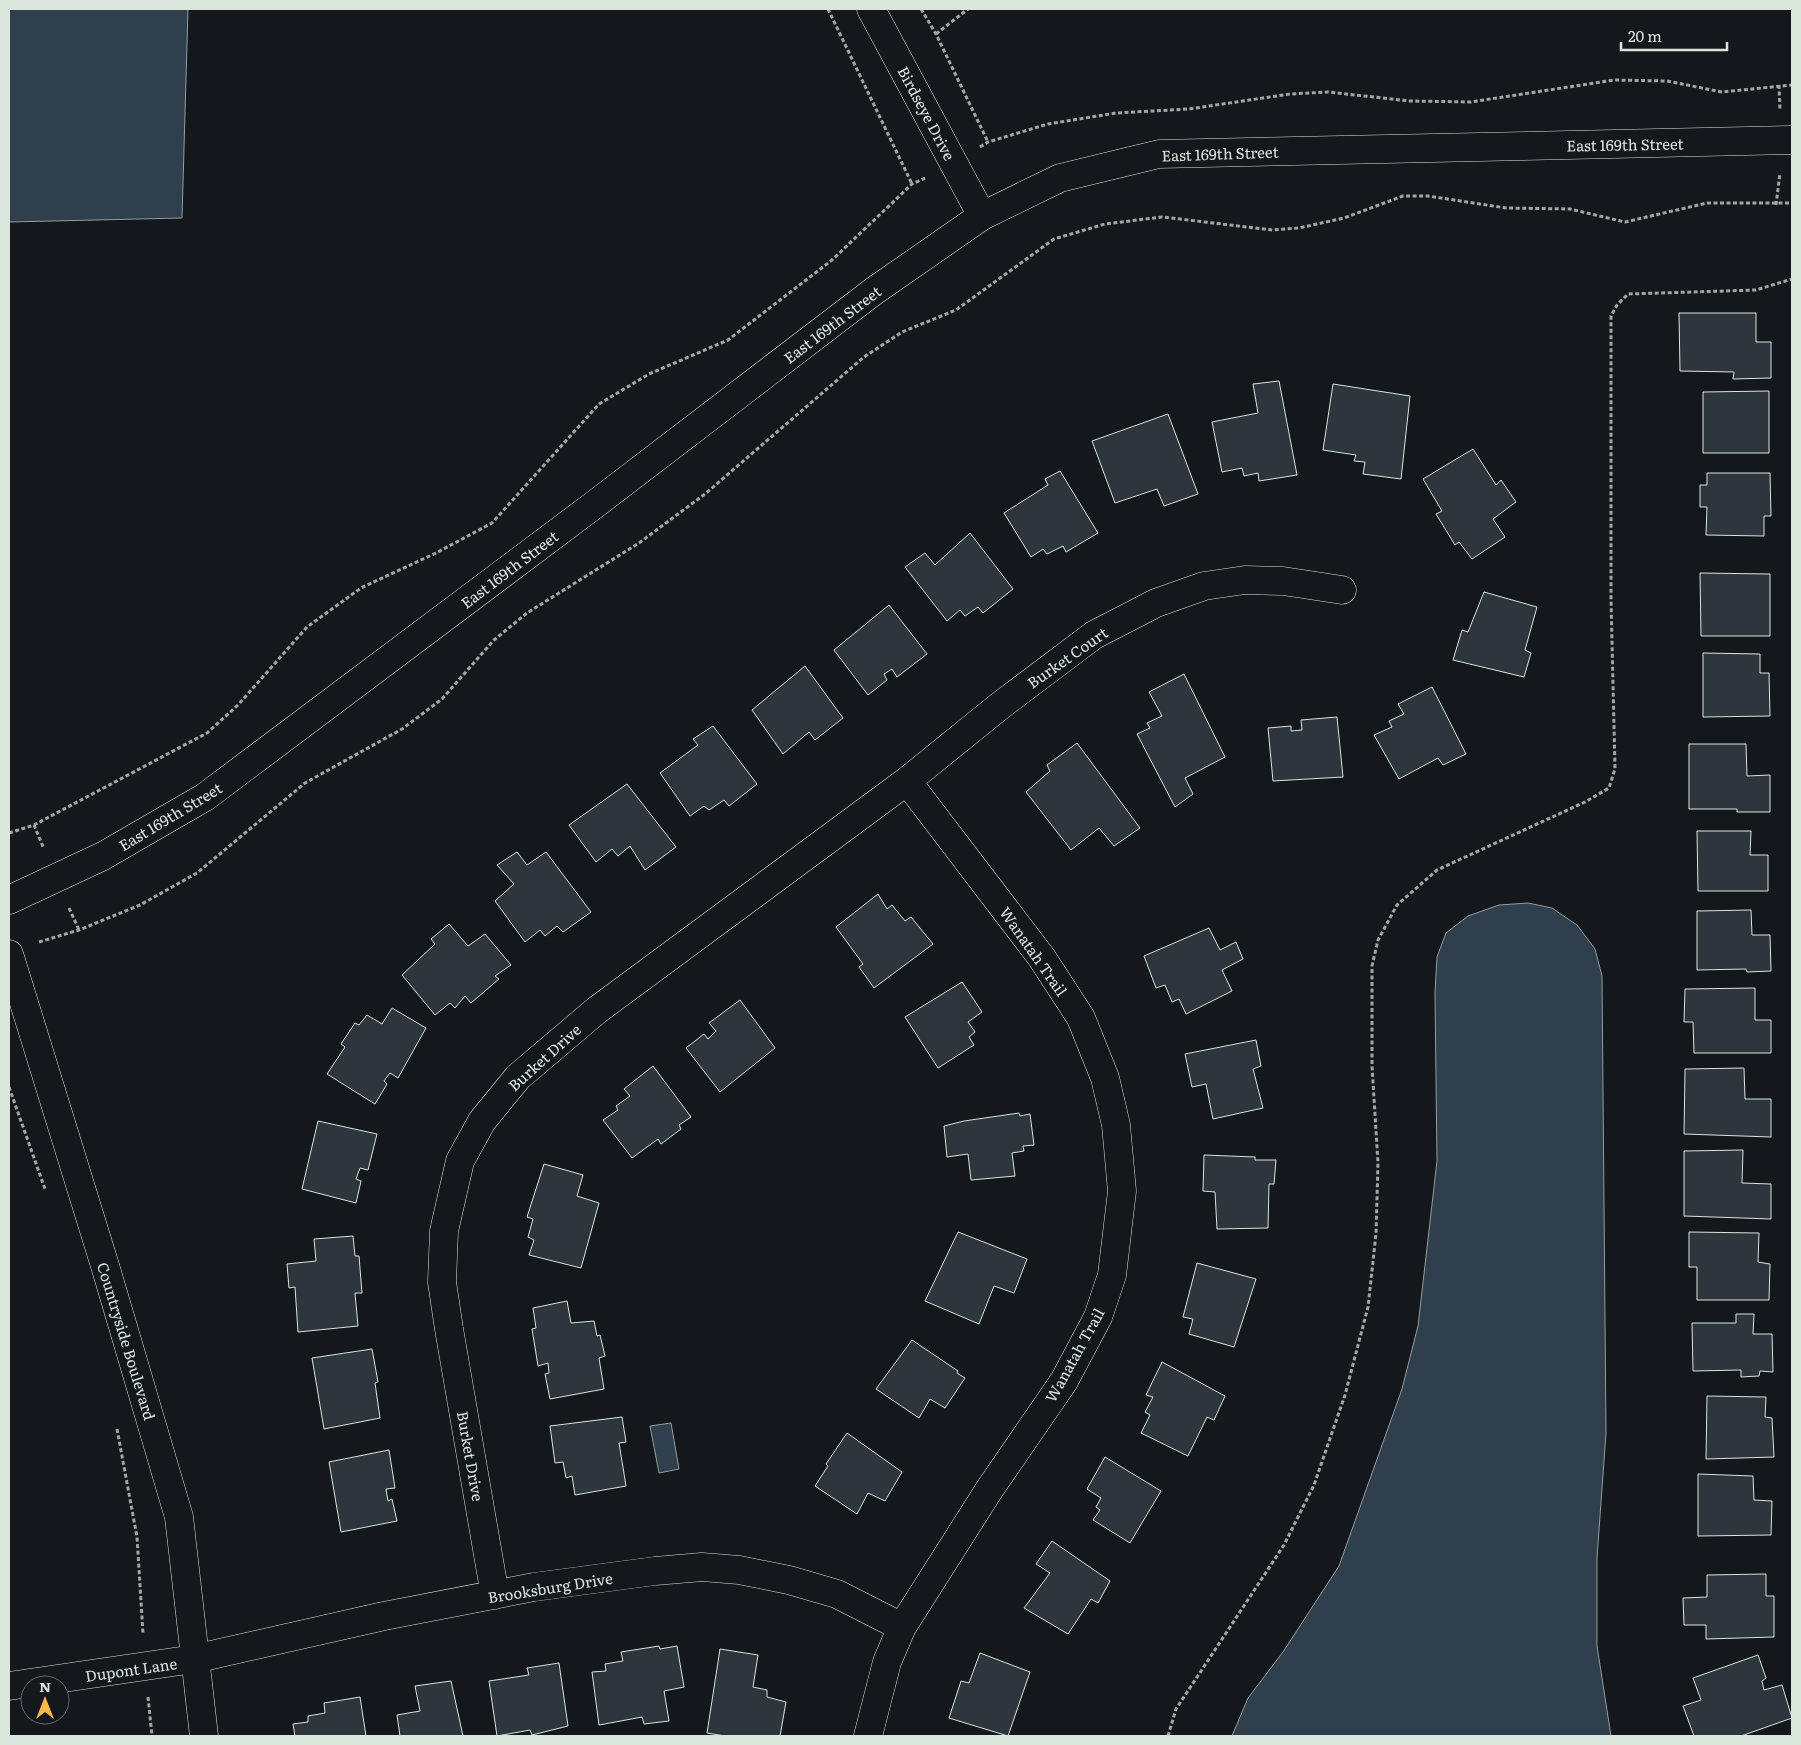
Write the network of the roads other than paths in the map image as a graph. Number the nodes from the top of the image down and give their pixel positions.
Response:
1 (871, 9) edge
2 (1792, 140) edge
3 (982, 216) junction
4 (1342, 590) dead end
5 (906, 781) junction
6 (9, 900) edge
7 (9, 955) edge
8 (494, 1595) junction
9 (902, 1627) junction
10 (194, 1660) junction
11 (9, 1686) edge
12 (204, 1736) edge
13 (868, 1736) edge

1 - 3 street, Birdseye Drive
2 - 3 street, East 169th Street
3 - 6 street, East 169th Street
4 - 5 street, Burket Court
5 - 8 street, Burket Drive
5 - 9 street, Wanatah Trail
7 - 10 street, Countryside Boulevard
8 - 9 street, Brooksburg Drive
8 - 10 street, Brooksburg Drive
9 - 13 street, Wanatah Trail
10 - 11 street, Dupont Lane
10 - 12 street, Countryside Boulevard

